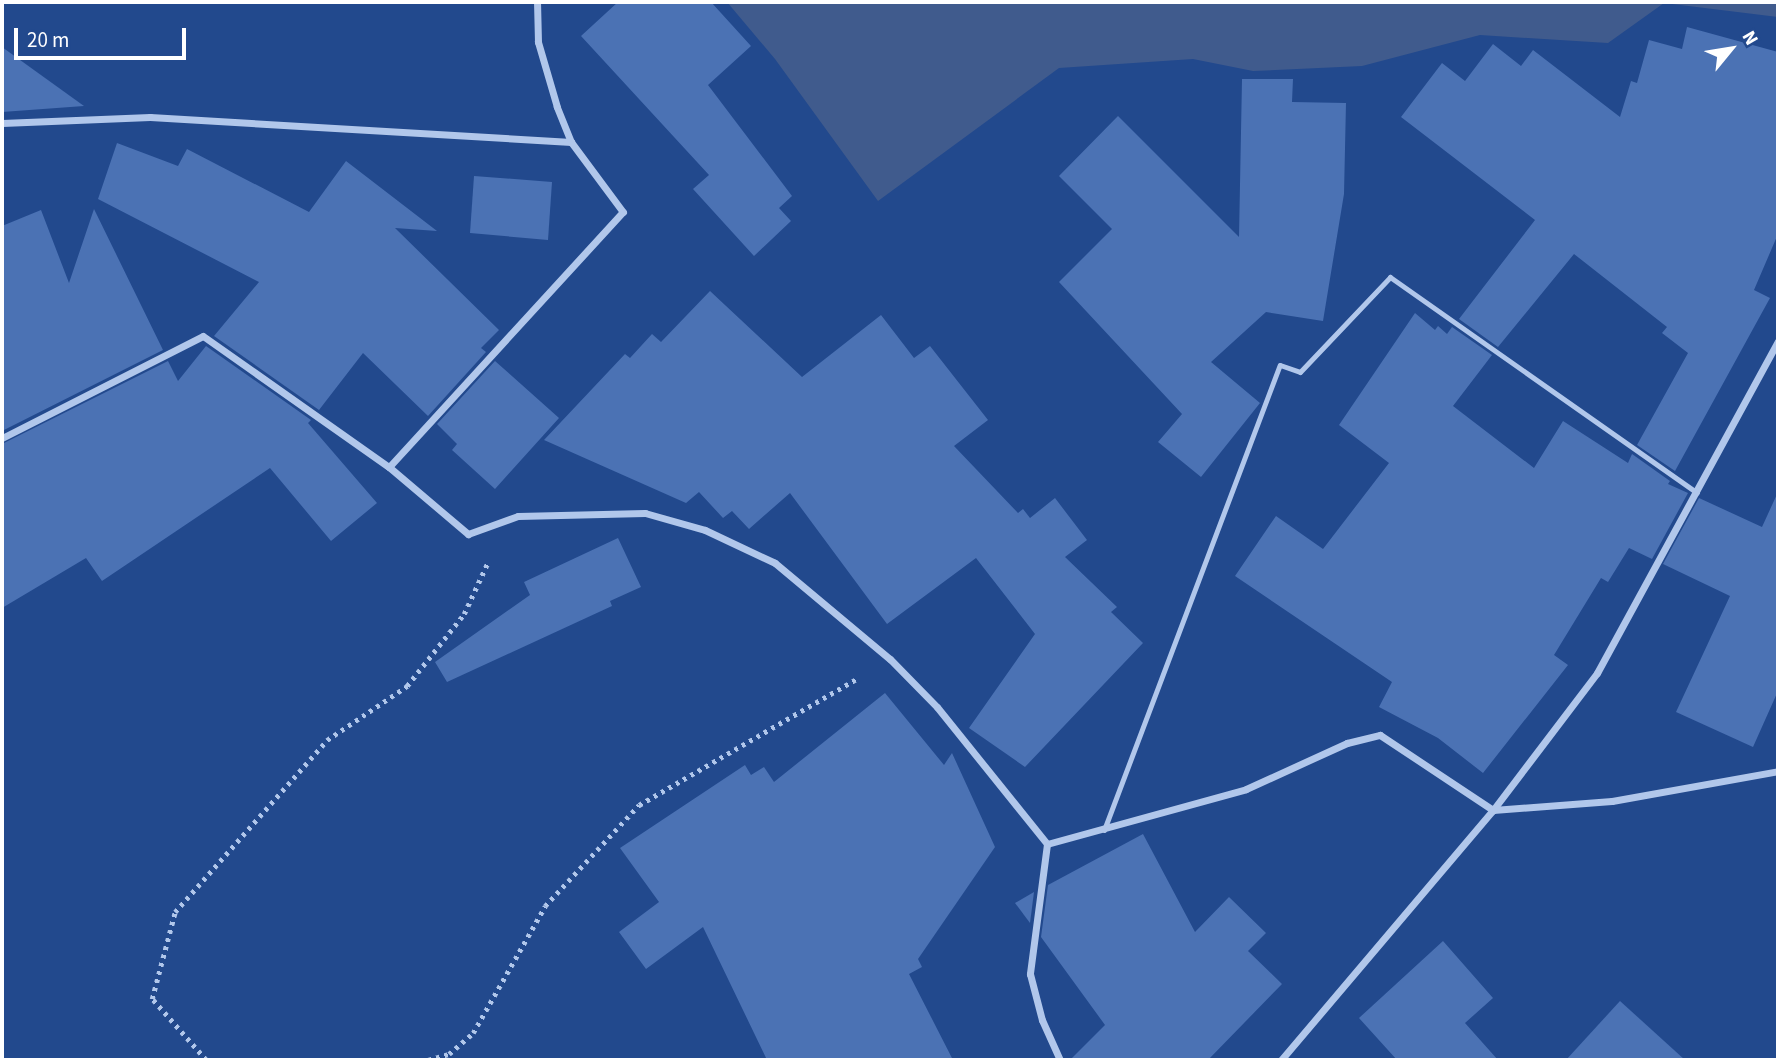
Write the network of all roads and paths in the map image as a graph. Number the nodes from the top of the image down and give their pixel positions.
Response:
1 (537, 2) edge
2 (2, 122) edge
3 (571, 142) junction
4 (1778, 341) edge
5 (2, 438) edge
6 (389, 467) junction
7 (1697, 493) junction
8 (492, 524) junction
9 (890, 659) junction
10 (1778, 771) edge
11 (1493, 810) junction
12 (1104, 830) junction
13 (1047, 844) junction
14 (206, 1060) edge
15 (233, 1060) edge
16 (302, 1060) edge
17 (428, 1060) edge
18 (1060, 1060) edge
19 (1281, 1060) edge

1 - 3 street
2 - 3 street
3 - 6 street
4 - 7 street
5 - 6 street
6 - 8 street
7 - 11 street
7 - 12 lane
8 - 9 street
8 - 14 path
9 - 13 street
9 - 17 path
10 - 11 street
11 - 12 street
11 - 19 street
12 - 13 street
13 - 18 street
15 - 16 path

